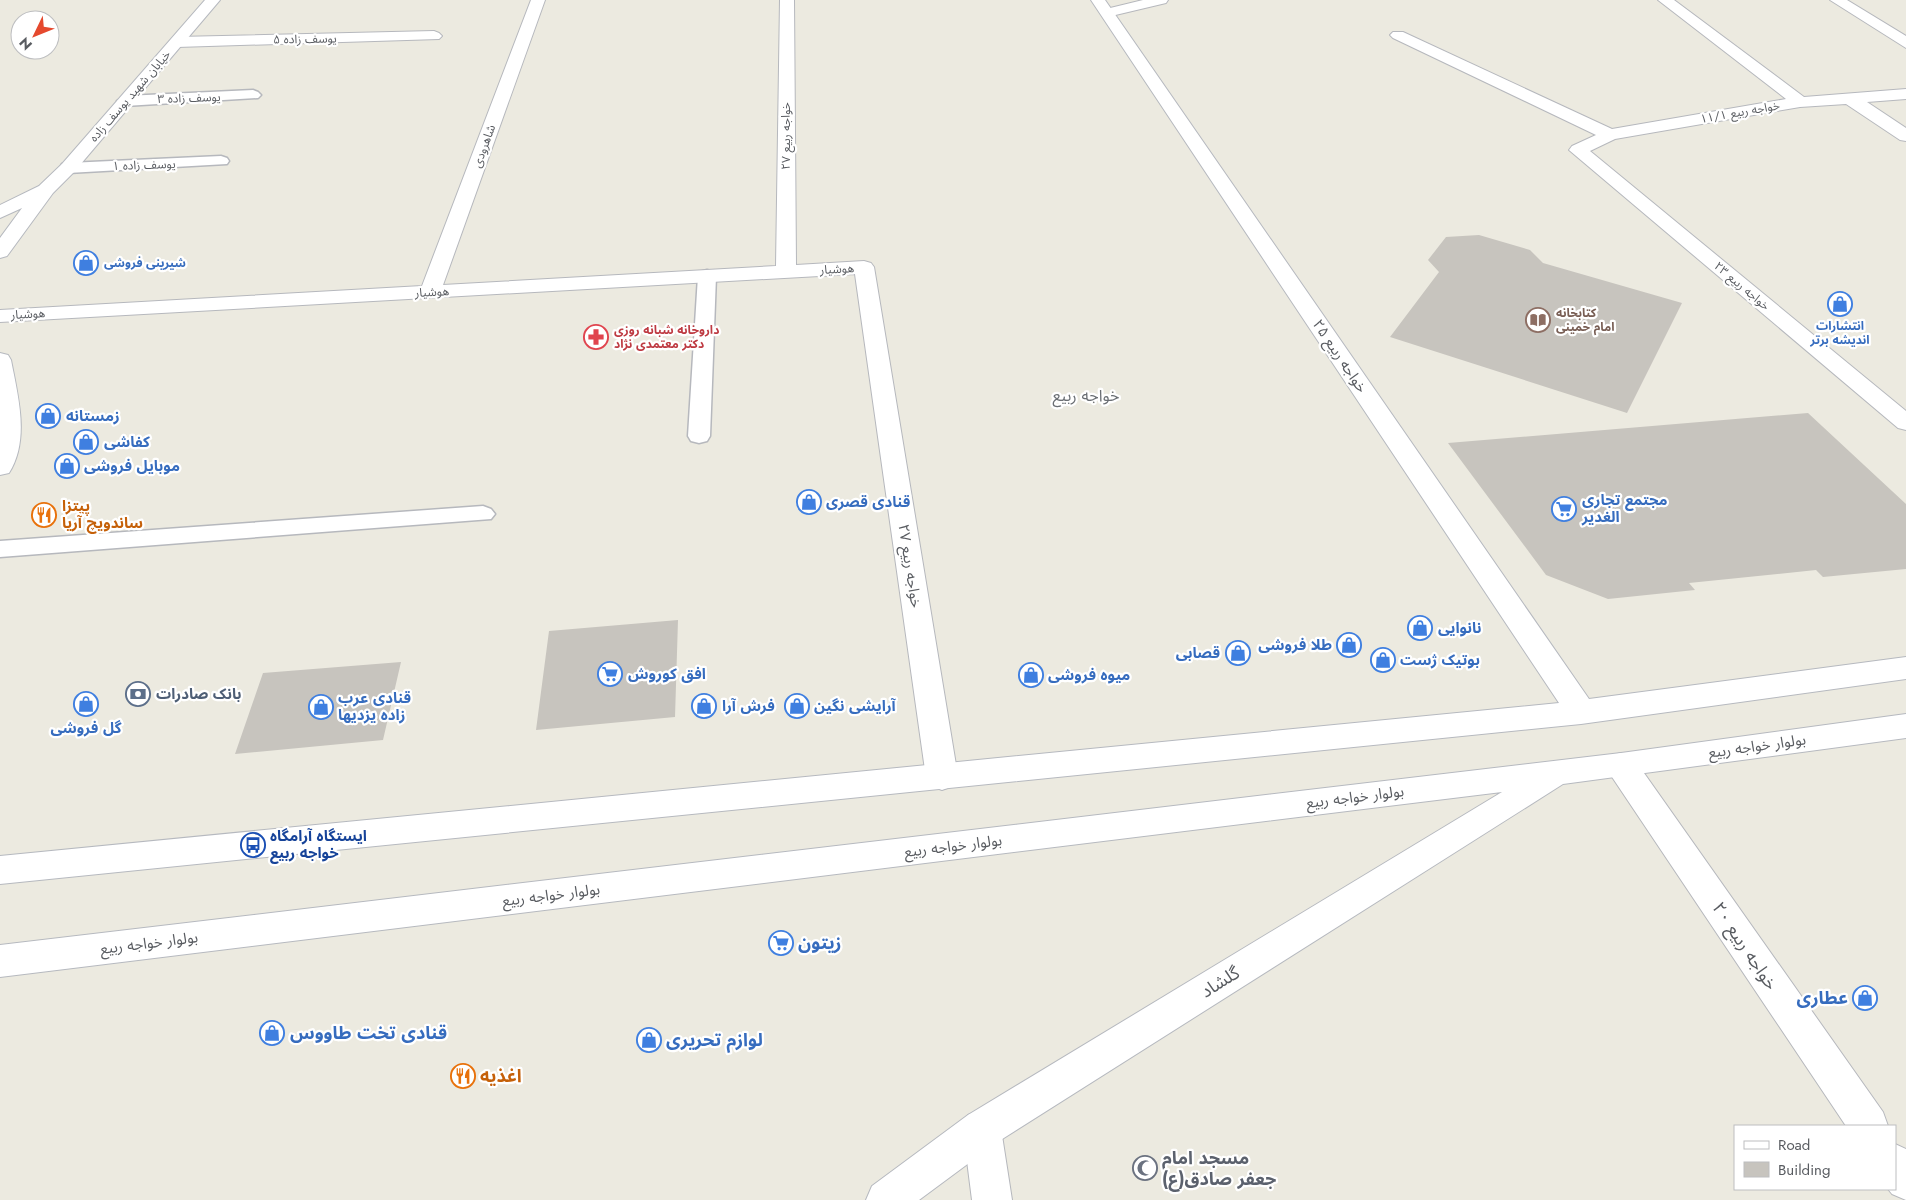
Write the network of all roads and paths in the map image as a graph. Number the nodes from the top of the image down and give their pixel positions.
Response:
1 (212, 0) edge
2 (538, 0) edge
3 (787, 0) edge
4 (1161, 0) edge
5 (1665, 0) edge
6 (1837, 0) edge
7 (1103, 6) edge
8 (1398, 35) dead end
9 (434, 36) dead end
10 (177, 42) junction
11 (1906, 43) edge
12 (1906, 94) edge
13 (253, 95) dead end
14 (1848, 97) junction
15 (126, 101) junction
16 (1800, 102) junction
17 (1610, 135) junction
18 (1906, 136) edge
19 (1578, 150) joint
20 (221, 162) dead end
21 (68, 168) junction
22 (46, 189) junction
23 (0, 212) edge
24 (0, 252) edge
25 (864, 267) joint
26 (786, 272) junction
27 (707, 276) junction
28 (430, 292) junction
29 (0, 316) edge
30 (0, 360) edge
31 (1906, 423) edge
32 (699, 436) dead end
33 (0, 467) edge
34 (483, 514) dead end
35 (0, 549) edge
36 (1906, 668) edge
37 (1581, 712) junction
38 (1906, 726) edge
39 (1620, 765) junction
40 (1559, 772) junction
41 (942, 777) junction
42 (0, 870) edge
43 (0, 961) edge
44 (1868, 1125) edge
45 (982, 1129) junction
46 (1896, 1165) edge
47 (1906, 1180) edge
48 (886, 1200) edge
49 (992, 1200) edge

1 - 10 street, خیابان شهید یوسف زاده
2 - 28 street, شاهرودی
3 - 26 street, خواجه ربیع ۲۷
4 - 7 street
5 - 16 street
6 - 11 street
7 - 37 street, خواجه ربیع ۲۵
8 - 17 street
9 - 10 street, یوسف زاده ۵
10 - 15 street, خیابان شهید یوسف زاده
12 - 14 street, خواجه ربیع ۱۱/۱
13 - 15 lane, یوسف زاده ۳
14 - 16 street, خواجه ربیع ۱۱/۱
14 - 18 street
15 - 21 street, خیابان شهید یوسف زاده
16 - 17 street, خواجه ربیع ۱۱/۱
17 - 19 street, خواجه ربیع ۱۱/۱
19 - 31 street, خواجه ربیع ۲۳
20 - 21 lane, یوسف زاده ۱
21 - 22 street, خیابان شهید یوسف زاده
22 - 23 street
22 - 24 street
25 - 26 street, هوشیار
25 - 41 street, خواجه ربیع ۲۷
26 - 27 street, هوشیار
27 - 28 street, هوشیار
27 - 32 lane
28 - 29 street, هوشیار
30 - 33 street
34 - 35 lane
36 - 37 street
37 - 41 street
38 - 39 street, بولوار خواجه ربیع
39 - 40 street, بولوار خواجه ربیع
39 - 44 street, خواجه ربیع ۲۰
40 - 43 street, بولوار خواجه ربیع
40 - 45 street, گلشاد
41 - 42 street
45 - 48 street, گلشاد
45 - 49 street
46 - 47 street

